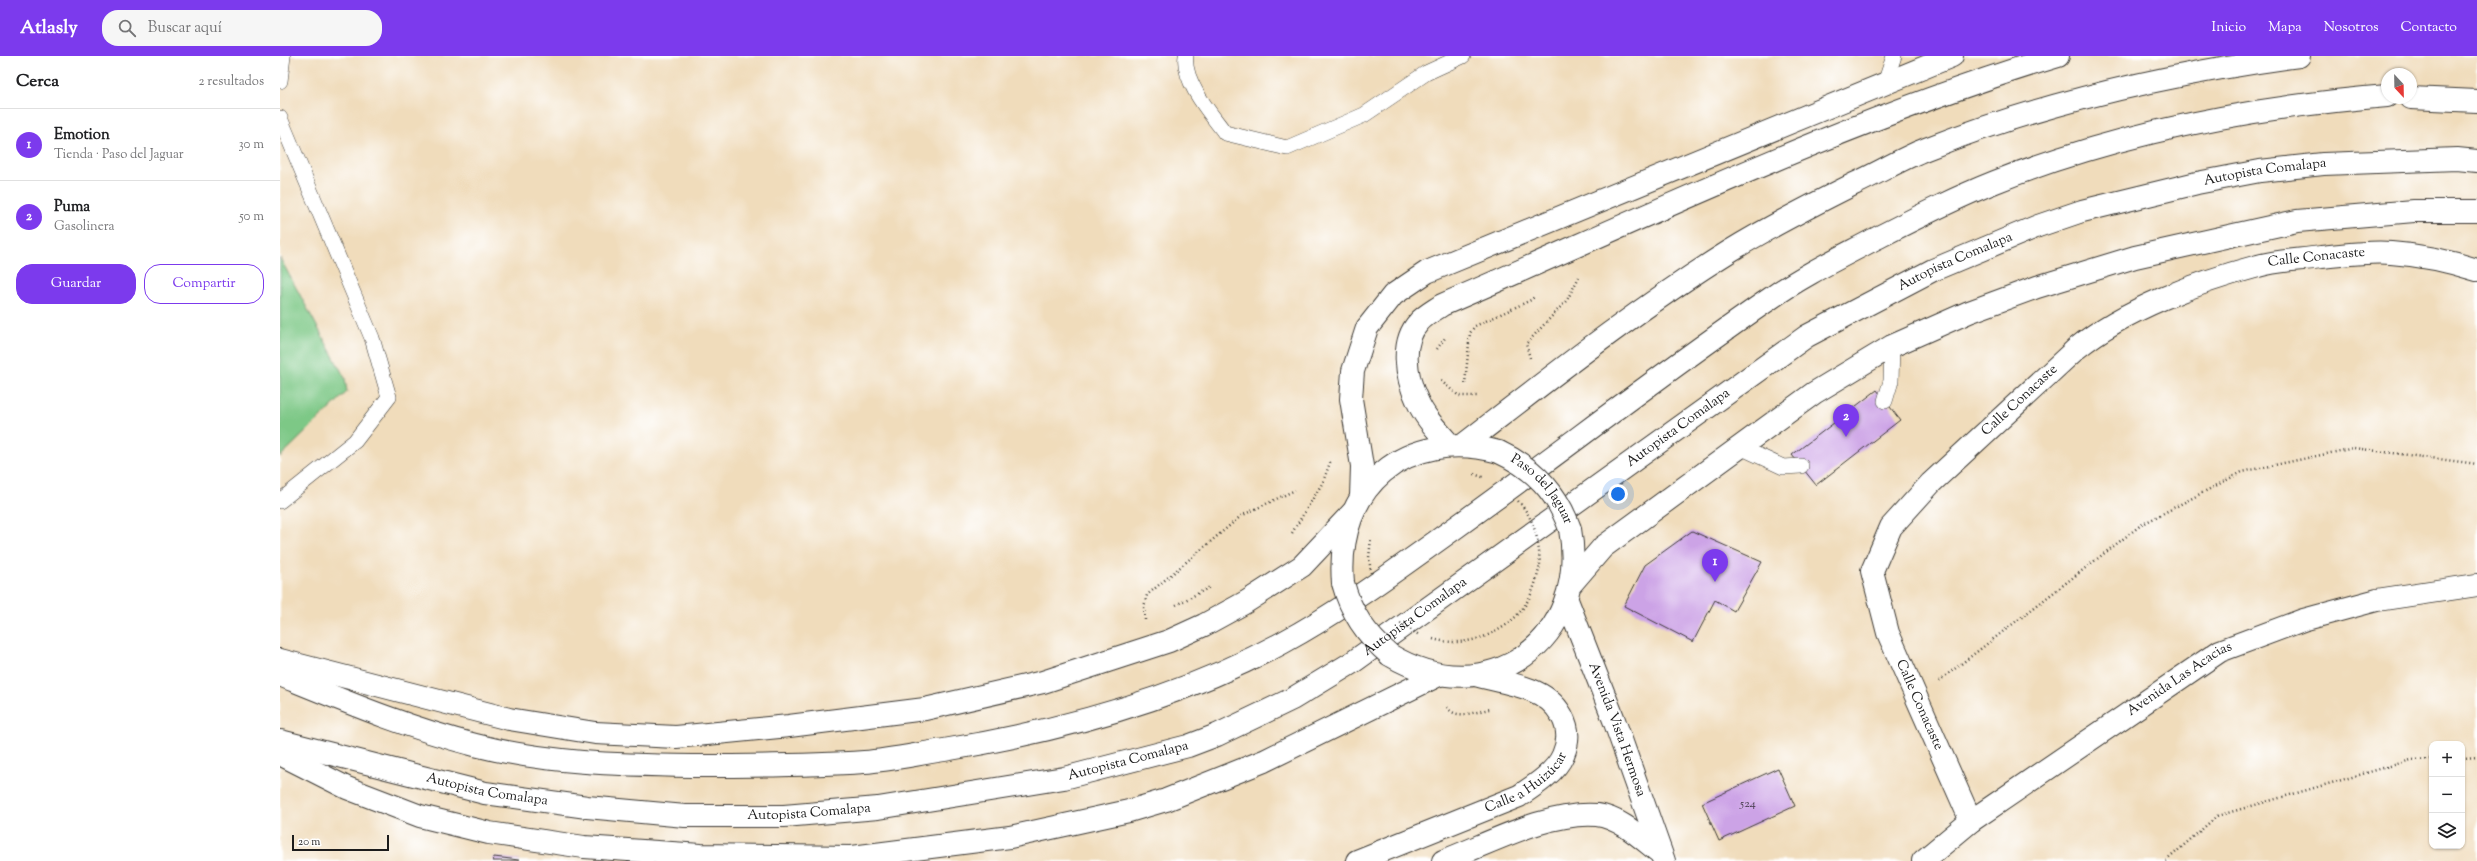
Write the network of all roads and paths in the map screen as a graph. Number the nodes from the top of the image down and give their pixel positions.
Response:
1 (283, 56) edge
2 (1186, 56) edge
3 (1463, 56) edge
4 (1894, 56) edge
5 (1952, 56) edge
6 (2058, 56) edge
7 (2300, 56) edge
8 (280, 81) edge
9 (1885, 83) junction
10 (2381, 97) edge
11 (2417, 98) edge
12 (2477, 101) edge
13 (280, 118) edge
14 (2477, 161) edge
15 (2477, 211) edge
16 (2477, 270) edge
17 (1580, 271) dead end
18 (1536, 290) dead end
19 (1446, 336) dead end
20 (1892, 346) junction
21 (1434, 351) dead end
22 (1545, 382) junction
23 (1465, 384) dead end
24 (1885, 401) dead end
25 (1457, 445) junction
26 (1740, 447) junction
27 (1332, 457) dead end
28 (2477, 464) edge
29 (1801, 466) dead end
30 (1468, 474) dead end
31 (1487, 479) dead end
32 (1295, 490) dead end
33 (1515, 497) dead end
34 (280, 501) edge
35 (1356, 505) junction
36 (1373, 532) dead end
37 (1291, 534) dead end
38 (1371, 577) dead end
39 (1215, 584) dead end
40 (2477, 585) edge
41 (1570, 592) junction
42 (1173, 606) dead end
43 (1152, 617) dead end
44 (1145, 620) junction
45 (1398, 620) dead end
46 (1118, 657) junction
47 (280, 660) edge
48 (280, 675) edge
49 (1439, 675) junction
50 (1475, 675) junction
51 (1916, 698) junction
52 (1451, 703) dead end
53 (1444, 704) dead end
54 (1447, 708) dead end
55 (1493, 708) dead end
56 (280, 741) edge
57 (280, 754) edge
58 (2477, 757) edge
59 (2465, 758) edge
60 (2429, 759) edge
61 (1971, 821) junction
62 (1662, 857) edge
63 (1357, 861) edge
64 (1443, 861) edge
65 (1923, 861) edge
66 (2166, 861) edge

1 - 8 lane
2 - 3 lane
4 - 9 lane
5 - 9 main road
6 - 25 main road
7 - 22 main road
9 - 35 main road
10 - 48 main road
11 - 12 main road
13 - 34 lane
14 - 56 main road, Autopista Comalapa
15 - 20 main road
16 - 51 main road, Calle Conacaste
17 - 22 path
18 - 23 path
19 - 21 path
20 - 24 lane
20 - 26 main road
22 - 25 main road
25 - 35 main road, Paso del Jaguar
25 - 41 main road, Paso del Jaguar, bridge
26 - 29 lane
26 - 41 main road
27 - 37 path
28 - 51 path
30 - 31 path, bridge
32 - 44 path
33 - 45 path, bridge
35 - 46 main road
35 - 49 main road, Paso del Jaguar, bridge
36 - 38 path, bridge
39 - 42 path
40 - 61 main road, Avenida Las Acacias
41 - 50 main road, Paso del Jaguar
41 - 62 main road, Avenida Vista Hermosa
43 - 44 path
44 - 46 path
46 - 47 main road
49 - 50 main road, Paso del Jaguar
49 - 57 main road
50 - 63 main road, Calle a Huizúcar
51 - 61 main road, Calle Conacaste
52 - 53 path
54 - 55 path
58 - 59 path
60 - 66 path
61 - 65 main road, Avenida Las Acacias
62 - 64 main road

